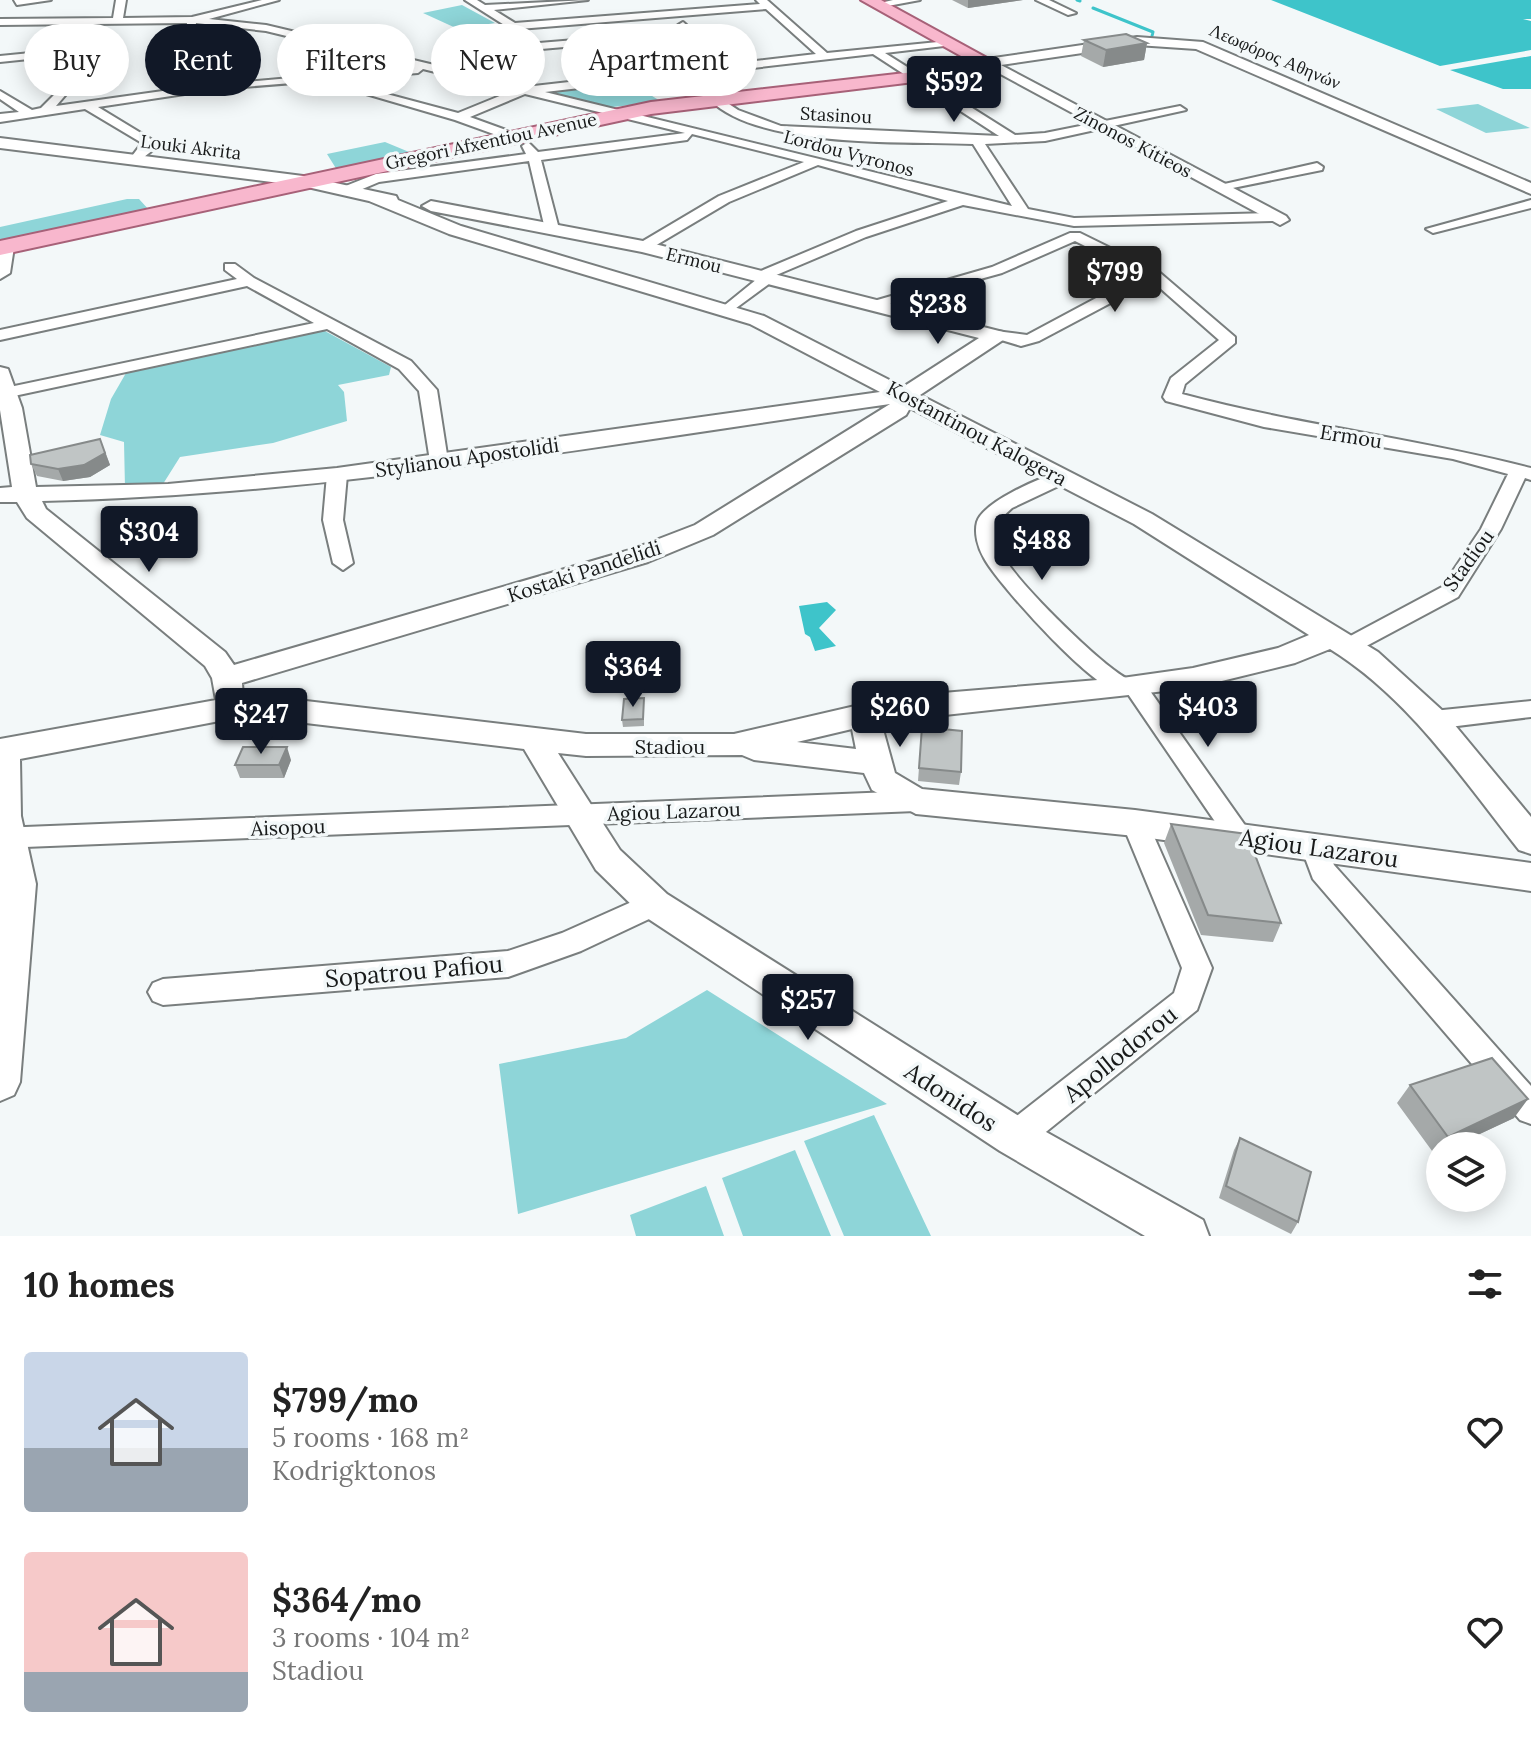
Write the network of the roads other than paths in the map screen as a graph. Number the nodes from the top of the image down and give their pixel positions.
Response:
1 (46, 0) edge
2 (121, 0) edge
3 (274, 0) edge
4 (470, 0) edge
5 (583, 0) edge
6 (915, 0) edge
7 (1041, 0) edge
8 (18, 1) edge
9 (764, 3) edge
10 (873, 3) edge
11 (486, 8) junction
12 (672, 13) junction
13 (1071, 13) dead end
14 (0, 20) edge
15 (192, 20) junction
16 (30, 22) junction
17 (120, 24) junction
18 (191, 24) edge
19 (510, 24) edge
20 (537, 24) edge
21 (682, 24) edge
22 (0, 34) edge
23 (944, 43) junction
24 (875, 51) junction
25 (825, 57) junction
26 (0, 58) edge
27 (987, 63) junction
28 (757, 65) edge
29 (427, 67) junction
30 (415, 68) edge
31 (431, 68) edge
32 (914, 77) junction
33 (0, 94) edge
34 (145, 96) edge
35 (383, 96) edge
36 (510, 96) edge
37 (541, 96) edge
38 (716, 100) junction
39 (86, 105) junction
40 (1180, 110) dead end
41 (45, 111) junction
42 (31, 114) junction
43 (614, 115) junction
44 (459, 117) junction
45 (0, 118) edge
46 (1104, 127) junction
47 (700, 134) junction
48 (517, 136) junction
49 (1014, 140) junction
50 (977, 141) junction
51 (0, 143) edge
52 (534, 157) junction
53 (135, 160) junction
54 (817, 161) junction
55 (1317, 167) dead end
56 (303, 181) junction
57 (256, 184) junction
58 (1218, 187) junction
59 (1531, 189) edge
60 (348, 190) junction
61 (963, 201) junction
62 (1531, 204) edge
63 (414, 208) junction
64 (1023, 212) junction
65 (1277, 218) joint
66 (552, 229) junction
67 (1075, 229) junction
68 (1433, 229) dead end
69 (643, 247) junction
70 (2, 248) edge
71 (230, 267) dead end
72 (0, 273) edge
73 (1154, 275) junction
74 (764, 277) junction
75 (249, 281) junction
76 (875, 303) junction
77 (728, 309) junction
78 (330, 324) junction
79 (0, 335) edge
80 (1002, 338) junction
81 (3, 387) edge
82 (905, 395) junction
83 (439, 461) junction
84 (1525, 473) edge
85 (337, 475) junction
86 (1060, 478) junction
87 (13, 496) edge
88 (343, 563) dead end
89 (1341, 641) junction
90 (227, 677) junction
91 (1128, 688) junction
92 (230, 708) junction
93 (1531, 709) edge
94 (864, 713) junction
95 (1433, 720) junction
96 (533, 737) junction
97 (734, 745) junction
98 (2, 750) edge
99 (875, 763) junction
100 (916, 801) junction
101 (577, 814) junction
102 (1135, 823) junction
103 (6, 838) edge
104 (1240, 838) junction
105 (1531, 841) edge
106 (1314, 847) junction
107 (1531, 877) edge
108 (654, 904) junction
109 (163, 992) dead end
110 (0, 1075) edge
111 (0, 1082) edge
112 (1531, 1109) edge
113 (1015, 1137) junction
114 (1187, 1236) edge

1 - 8 street
2 - 17 street
3 - 15 street
4 - 11 street
5 - 11 street
6 - 10 street
7 - 13 street
8 - 14 street
9 - 12 street
9 - 25 street
10 - 23 main road
11 - 19 street
12 - 20 street
12 - 21 street
14 - 16 street
15 - 17 street
15 - 18 street
15 - 29 street, Lordou Vyronos
16 - 17 street
16 - 22 street
23 - 24 street
23 - 27 main road
24 - 25 street
24 - 32 street
25 - 28 street
26 - 41 street
27 - 32 main road, Gregori Afxentiou Avenue
27 - 46 street, Zinonos Kitieos
27 - 59 street, Λεωφόρος Αθηνών
29 - 30 street
29 - 31 street, Lordou Vyronos
32 - 38 main road, Gregori Afxentiou Avenue
32 - 49 street
33 - 42 street
34 - 39 street
35 - 44 street
36 - 44 street
37 - 43 street, Lordou Vyronos
38 - 43 main road, Gregori Afxentiou Avenue
38 - 50 street, Stasinou
39 - 41 street
39 - 53 street
40 - 46 street, Stasinou
41 - 42 street
42 - 45 street
43 - 47 street, Lordou Vyronos
43 - 48 main road, Gregori Afxentiou Avenue
44 - 48 street
46 - 49 street, Stasinou
46 - 58 street, Zinonos Kitieos
47 - 52 street
47 - 54 street, Lordou Vyronos
48 - 52 street
48 - 56 main road, Gregori Afxentiou Avenue
49 - 50 street, Stasinou
50 - 64 street
51 - 53 street, Louki Akrita
52 - 60 street
52 - 66 street
53 - 57 street, Louki Akrita
54 - 61 street, Lordou Vyronos
54 - 69 street
55 - 58 street
56 - 57 main road, Gregori Afxentiou Avenue
56 - 60 street
57 - 70 main road, Gregori Afxentiou Avenue
58 - 65 street, Zinonos Kitieos
60 - 63 street, Ermou
61 - 64 street, Lordou Vyronos
61 - 74 street
62 - 68 street
63 - 66 street, Ermou
63 - 77 street, Kostantinou Kalogera
64 - 67 street, Lordou Vyronos
65 - 67 street
66 - 69 street, Ermou
67 - 73 street
67 - 76 street
69 - 74 street, Ermou
70 - 72 street
71 - 75 street
73 - 80 street
73 - 84 street, Ermou
74 - 76 street, Ermou
74 - 77 street
75 - 78 street
75 - 79 street
76 - 80 street, Ermou
77 - 82 street, Kostantinou Kalogera
78 - 81 street
78 - 83 street
80 - 82 street
81 - 87 street
82 - 83 street, Stylianou Apostolidi
82 - 86 street, Kostantinou Kalogera
82 - 90 street, Kostaki Pandelidi
83 - 85 street, Stylianou Apostolidi
84 - 89 street, Stadiou
85 - 87 street, Stylianou Apostolidi
85 - 88 street
86 - 89 street, Kostantinou Kalogera
86 - 91 street
87 - 90 street
89 - 91 street, Stadiou
89 - 95 street, Kostantinou Kalogera
90 - 92 street
91 - 94 street, Stadiou
91 - 104 street
92 - 96 street, Stadiou
92 - 98 street, Stadiou
93 - 95 street
94 - 97 street, Stadiou
94 - 99 street, Agiou Lazarou
95 - 105 street, Kostantinou Kalogera
96 - 97 street, Stadiou
96 - 101 street, Adonidos
97 - 99 street
98 - 103 street
99 - 100 street, Agiou Lazarou
100 - 101 street, Agiou Lazarou
100 - 102 street, Agiou Lazarou
101 - 103 street, Aisopou
101 - 108 street, Adonidos
102 - 104 street, Agiou Lazarou
102 - 113 street, Apollodorou
103 - 110 street
104 - 106 street, Agiou Lazarou
106 - 107 street, Agiou Lazarou
106 - 112 street
108 - 109 street, Sopatrou Pafiou
108 - 113 street, Adonidos
110 - 111 street
113 - 114 street, Adonidos

